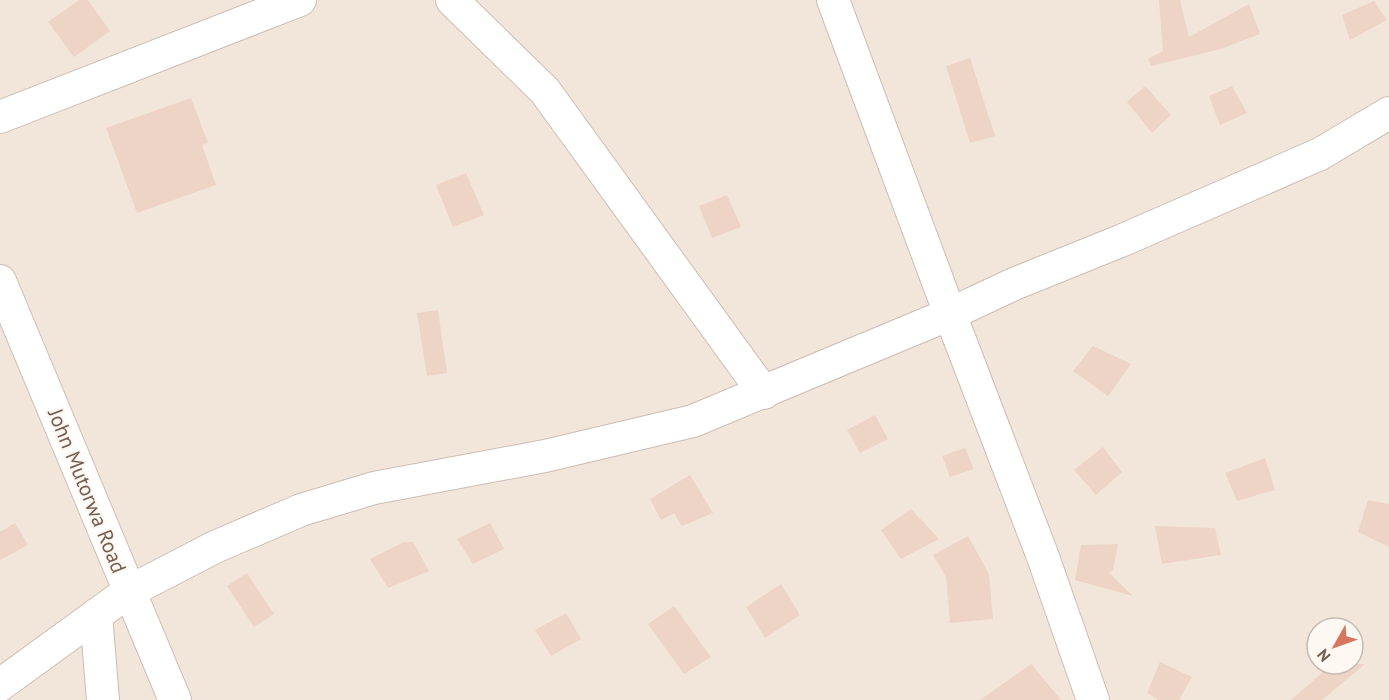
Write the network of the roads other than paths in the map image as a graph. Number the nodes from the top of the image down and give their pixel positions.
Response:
1 (300, 0) edge
2 (452, 0) edge
3 (833, 0) edge
4 (1389, 113) edge
5 (0, 117) edge
6 (0, 280) edge
7 (950, 314) junction
8 (764, 393) junction
9 (128, 592) junction
10 (96, 615) junction
11 (0, 685) edge
12 (103, 700) edge
13 (175, 700) edge
14 (1093, 700) edge

1 - 5 street
2 - 8 street
3 - 7 street
4 - 7 street
6 - 9 street, John Mutorwa Road
7 - 8 street
7 - 14 street
8 - 9 street
9 - 10 street
9 - 13 street, John Mutorwa Road
10 - 11 street
10 - 12 street

